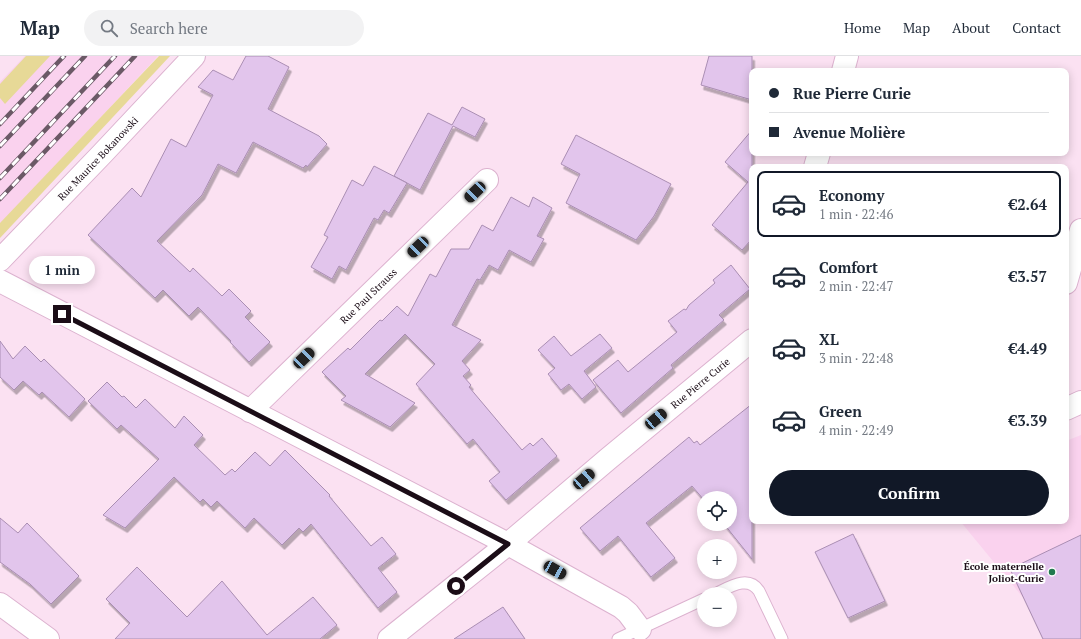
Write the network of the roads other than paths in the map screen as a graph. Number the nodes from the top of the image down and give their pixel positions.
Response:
1 (194, 56) edge
2 (847, 56) edge
3 (844, 68) edge
4 (487, 180) dead end
5 (1081, 230) edge
6 (0, 260) edge
7 (1069, 272) edge
8 (0, 282) edge
9 (749, 342) edge
10 (1081, 402) edge
11 (1069, 407) edge
12 (250, 411) junction
13 (508, 544) junction
14 (732, 587) edge
15 (697, 602) edge
16 (0, 604) edge
17 (640, 629) junction
18 (48, 639) edge
19 (389, 639) edge
20 (618, 639) edge
21 (782, 639) edge

1 - 6 street, Rue Maurice Bokanowski
2 - 3 street
4 - 12 street, Rue Paul Strauss
5 - 7 street
8 - 12 street
9 - 13 street, Rue Pierre Curie
10 - 11 street
12 - 13 street
13 - 17 street
13 - 19 street, Rue Pierre Curie
14 - 21 lane
15 - 17 lane
16 - 18 street
17 - 20 lane

